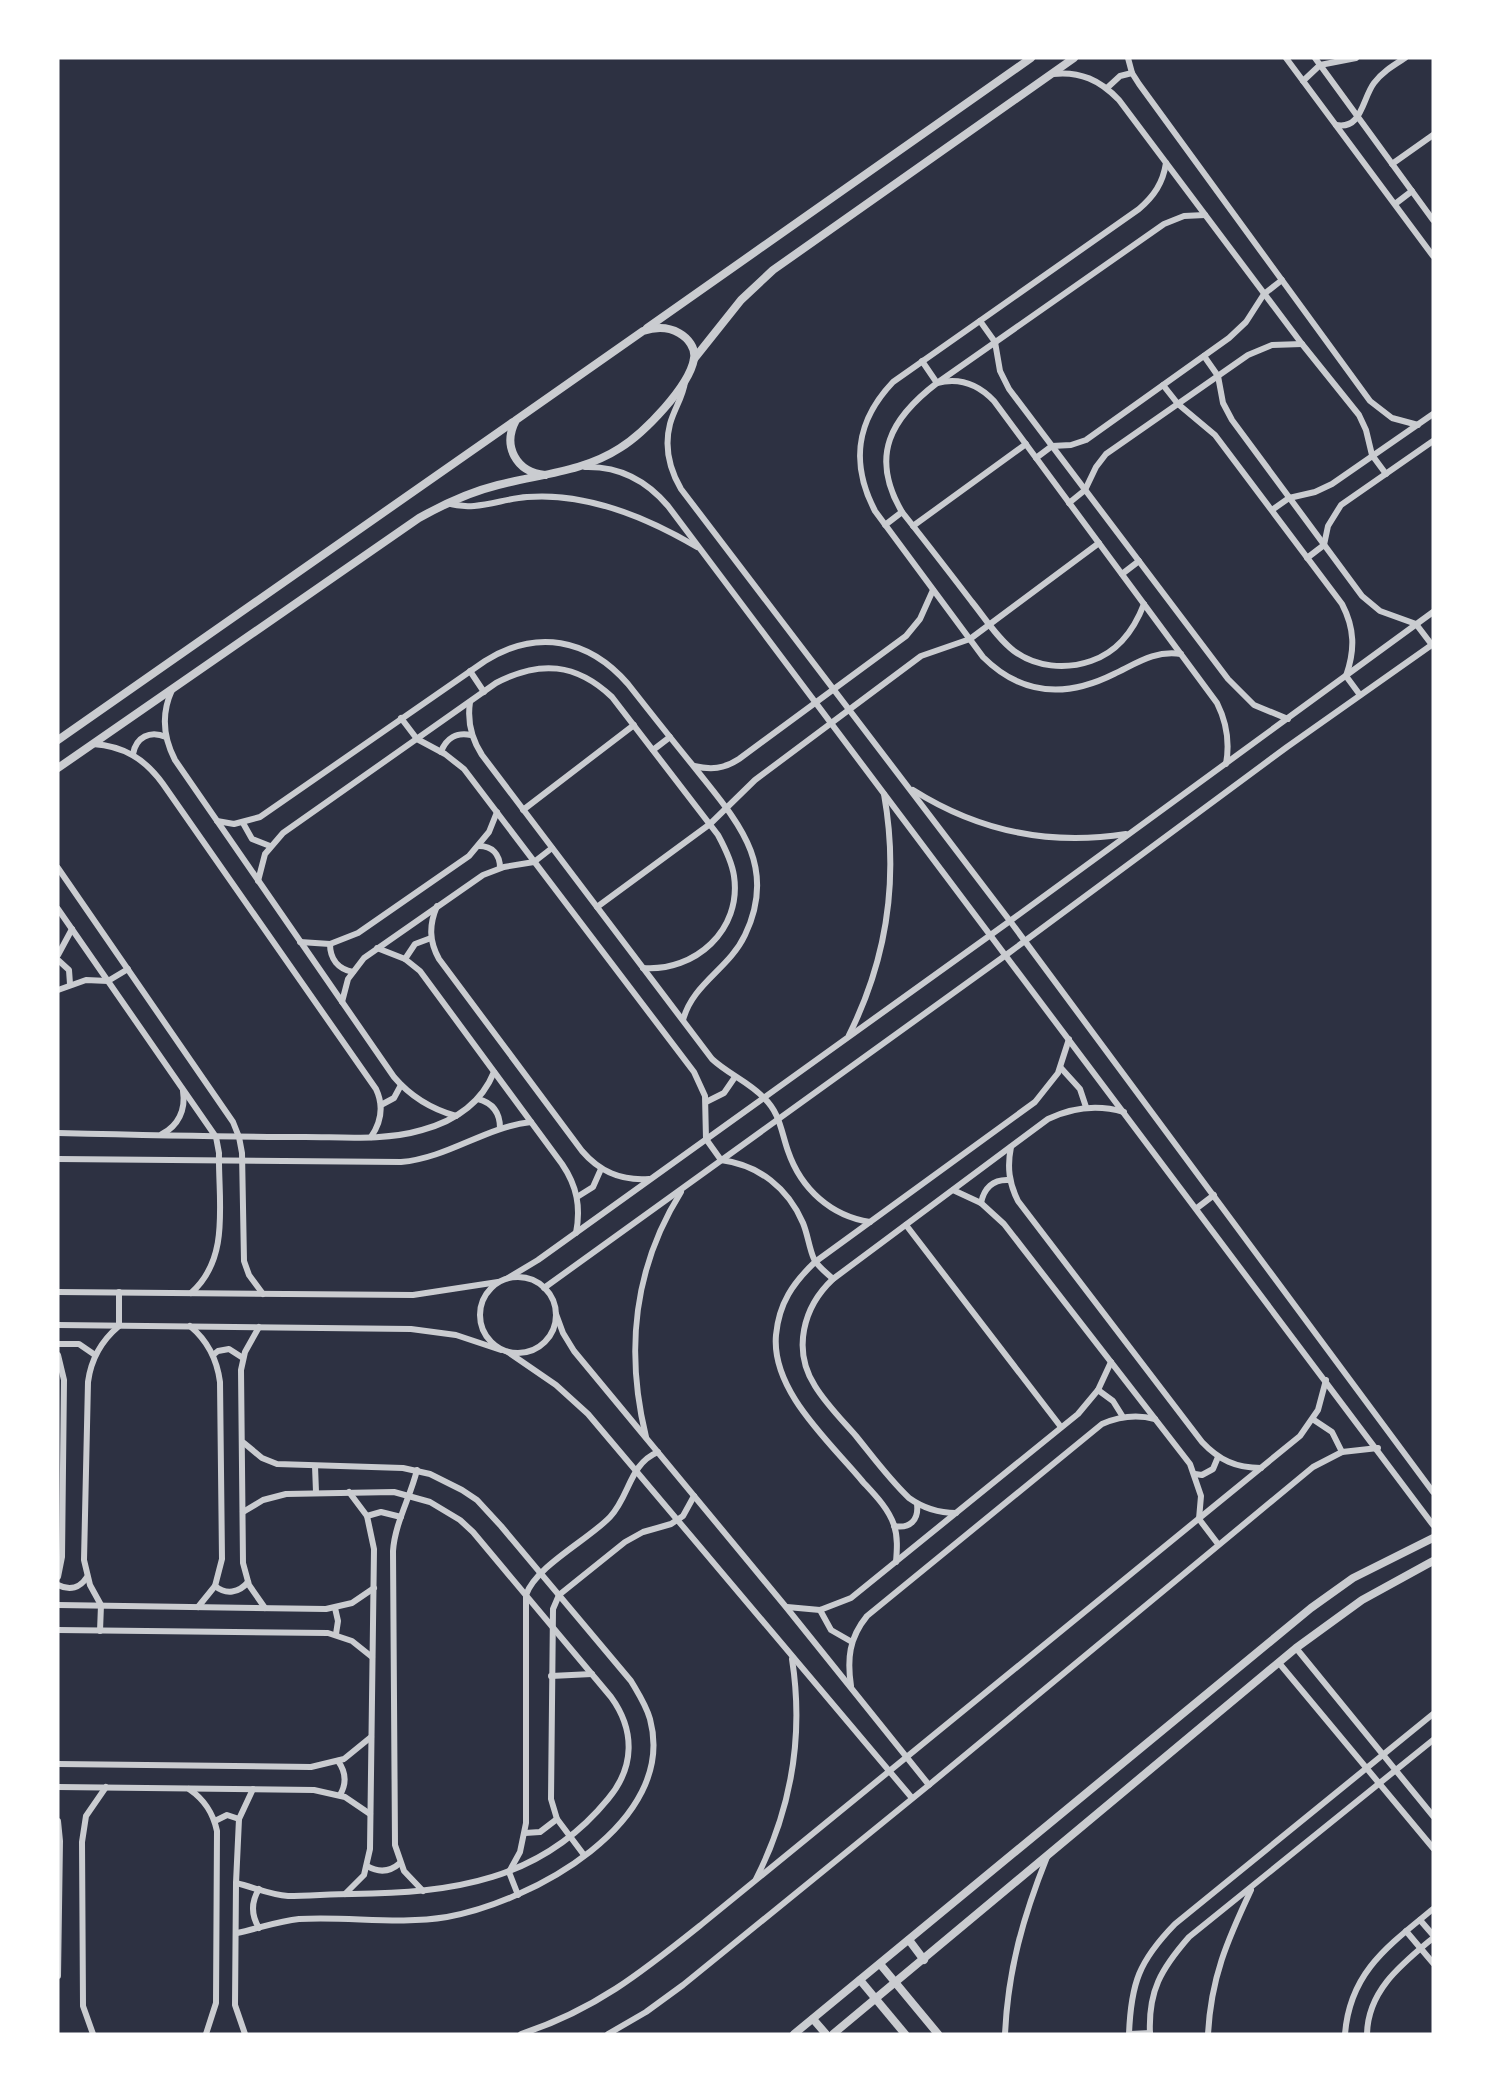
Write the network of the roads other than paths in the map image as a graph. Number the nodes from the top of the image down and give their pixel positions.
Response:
1 (1031, 58) edge
2 (1073, 58) edge
3 (1128, 58) edge
4 (1286, 58) edge
5 (1315, 58) edge
6 (1356, 58) edge
7 (1405, 58) edge
8 (1320, 65) junction
9 (1132, 73) junction
10 (1051, 74) junction
11 (1303, 81) junction
12 (1107, 88) junction
13 (1357, 117) junction
14 (1336, 125) junction
15 (1433, 135) edge
16 (1166, 163) junction
17 (1392, 164) junction
18 (1412, 191) junction
19 (1395, 204) junction
20 (1205, 215) junction
21 (1433, 220) edge
22 (1433, 256) edge
23 (1282, 280) junction
24 (1264, 294) junction
25 (980, 321) junction
26 (643, 331) junction
27 (995, 342) junction
28 (1302, 344) junction
29 (1204, 356) junction
30 (695, 359) junction
31 (922, 362) junction
32 (686, 376) junction
33 (1217, 376) junction
34 (937, 383) junction
35 (1163, 385) junction
36 (1178, 404) junction
37 (1433, 414) edge
38 (516, 420) junction
39 (1418, 425) junction
40 (1433, 442) edge
41 (1026, 444) junction
42 (1052, 446) junction
43 (1371, 455) junction
44 (1036, 458) junction
45 (580, 467) junction
46 (1386, 474) junction
47 (545, 475) junction
48 (1085, 490) junction
49 (1289, 498) junction
50 (447, 503) junction
51 (1069, 503) junction
52 (1272, 510) junction
53 (902, 512) junction
54 (885, 525) junction
55 (913, 526) junction
56 (1099, 543) junction
57 (1324, 545) junction
58 (700, 549) junction
59 (1307, 558) junction
60 (1139, 561) junction
61 (1122, 574) junction
62 (933, 590) junction
63 (1144, 604) junction
64 (1433, 612) edge
65 (989, 624) junction
66 (1416, 624) junction
67 (970, 639) junction
68 (1433, 644) edge
69 (1181, 654) junction
70 (470, 671) junction
71 (1346, 677) junction
72 (173, 687) junction
73 (834, 689) junction
74 (484, 692) junction
75 (1360, 695) junction
76 (470, 701) junction
77 (816, 702) junction
78 (850, 709) junction
79 (401, 718) junction
80 (1288, 719) junction
81 (832, 723) junction
82 (634, 725) junction
83 (471, 735) junction
84 (166, 737) junction
85 (670, 737) junction
86 (416, 739) junction
87 (58, 740) edge
88 (93, 744) junction
89 (653, 750) junction
90 (441, 752) junction
91 (134, 754) junction
92 (1226, 764) junction
93 (693, 766) junction
94 (58, 768) edge
95 (909, 788) junction
96 (884, 793) junction
97 (727, 809) junction
98 (523, 810) junction
99 (497, 812) junction
100 (217, 821) junction
101 (243, 823) junction
102 (710, 824) junction
103 (1128, 834) junction
104 (270, 846) junction
105 (479, 846) junction
106 (552, 848) junction
107 (534, 862) junction
108 (58, 868) edge
109 (500, 868) junction
110 (258, 881) junction
111 (437, 906) junction
112 (597, 907) junction
113 (58, 909) edge
114 (1010, 921) junction
115 (72, 929) junction
116 (991, 934) junction
117 (431, 938) junction
118 (1025, 941) junction
119 (300, 942) junction
120 (330, 944) junction
121 (377, 948) junction
122 (58, 955) edge
123 (1006, 955) junction
124 (405, 958) junction
125 (58, 960) edge
126 (643, 968) junction
127 (128, 969) junction
128 (353, 971) junction
129 (108, 981) junction
130 (70, 984) junction
131 (58, 990) edge
132 (342, 1002) junction
133 (683, 1020) junction
134 (848, 1037) junction
135 (1069, 1038) junction
136 (1061, 1068) junction
137 (494, 1072) junction
138 (735, 1077) junction
139 (401, 1085) junction
140 (183, 1090) junction
141 (764, 1097) junction
142 (478, 1099) junction
143 (706, 1102) junction
144 (381, 1105) junction
145 (1086, 1107) junction
146 (1125, 1112) junction
147 (456, 1116) junction
148 (780, 1118) junction
149 (531, 1122) junction
150 (500, 1128) junction
151 (58, 1133) edge
152 (160, 1135) junction
153 (216, 1137) junction
154 (239, 1137) junction
155 (371, 1137) junction
156 (706, 1139) junction
157 (1011, 1147) junction
158 (58, 1159) edge
159 (721, 1160) junction
160 (219, 1161) junction
161 (242, 1161) junction
162 (601, 1169) junction
163 (651, 1179) junction
164 (1009, 1180) junction
165 (685, 1186) junction
166 (953, 1190) junction
167 (1214, 1195) junction
168 (577, 1197) junction
169 (981, 1203) junction
170 (1197, 1208) junction
171 (870, 1222) junction
172 (906, 1225) junction
173 (576, 1233) junction
174 (815, 1262) junction
175 (508, 1278) junction
176 (833, 1279) junction
177 (498, 1282) junction
178 (544, 1287) junction
179 (58, 1292) edge
180 (119, 1292) junction
181 (191, 1293) junction
182 (263, 1294) junction
183 (556, 1314) junction
184 (58, 1325) edge
185 (119, 1326) junction
186 (190, 1326) junction
187 (258, 1327) junction
188 (58, 1343) edge
189 (505, 1351) junction
190 (58, 1355) edge
191 (95, 1355) junction
192 (213, 1355) junction
193 (243, 1358) junction
194 (1111, 1362) junction
195 (1326, 1380) junction
196 (1098, 1390) junction
197 (1123, 1417) junction
198 (1156, 1419) junction
199 (1314, 1420) junction
200 (1061, 1427) junction
201 (646, 1438) junction
202 (244, 1443) junction
203 (1378, 1448) junction
204 (657, 1452) junction
205 (1342, 1452) junction
206 (1218, 1457) junction
207 (315, 1466) junction
208 (1261, 1468) junction
209 (417, 1470) junction
210 (635, 1470) junction
211 (1195, 1474) junction
212 (316, 1492) junction
213 (349, 1492) junction
214 (1433, 1492) edge
215 (410, 1496) junction
216 (694, 1496) junction
217 (917, 1504) junction
218 (1433, 1509) edge
219 (1424, 1511) junction
220 (243, 1512) junction
221 (956, 1513) junction
222 (367, 1517) junction
223 (401, 1517) junction
224 (1199, 1519) junction
225 (677, 1521) junction
226 (1433, 1525) edge
227 (894, 1526) junction
228 (1433, 1538) edge
229 (1219, 1544) junction
230 (1433, 1561) edge
231 (896, 1562) junction
232 (541, 1574) junction
233 (58, 1577) edge
234 (87, 1577) junction
235 (248, 1582) junction
236 (58, 1586) edge
237 (215, 1586) junction
238 (374, 1588) junction
239 (527, 1595) junction
240 (559, 1595) junction
241 (58, 1605) edge
242 (102, 1605) junction
243 (198, 1607) junction
244 (786, 1607) junction
245 (265, 1608) junction
246 (335, 1608) junction
247 (820, 1609) junction
248 (552, 1624) junction
249 (58, 1630) edge
250 (100, 1630) junction
251 (336, 1634) junction
252 (852, 1642) junction
253 (1296, 1648) junction
254 (372, 1657) junction
255 (791, 1657) junction
256 (1279, 1663) junction
257 (592, 1674) junction
258 (551, 1675) junction
259 (851, 1688) junction
260 (1433, 1714) edge
261 (372, 1737) junction
262 (1433, 1740) edge
263 (1384, 1755) junction
264 (906, 1758) junction
265 (338, 1761) junction
266 (58, 1763) edge
267 (1367, 1769) junction
268 (1396, 1771) junction
269 (889, 1772) junction
270 (1380, 1784) junction
271 (929, 1785) junction
272 (58, 1787) edge
273 (106, 1787) junction
274 (187, 1788) junction
275 (253, 1789) junction
276 (340, 1795) junction
277 (912, 1798) junction
278 (370, 1814) junction
279 (1433, 1816) edge
280 (239, 1819) junction
281 (557, 1819) junction
282 (58, 1821) edge
283 (215, 1821) junction
284 (525, 1833) junction
285 (569, 1835) junction
286 (1433, 1848) edge
287 (584, 1855) junction
288 (1047, 1857) junction
289 (400, 1863) junction
290 (367, 1866) junction
291 (509, 1872) junction
292 (755, 1881) junction
293 (236, 1883) junction
294 (1253, 1887) junction
295 (259, 1889) junction
296 (423, 1891) junction
297 (345, 1894) junction
298 (518, 1895) junction
299 (1433, 1909) edge
300 (1420, 1920) junction
301 (259, 1928) junction
302 (1406, 1931) junction
303 (237, 1933) junction
304 (1433, 1936) edge
305 (909, 1940) junction
306 (1421, 1948) junction
307 (924, 1960) junction
308 (1433, 1963) edge
309 (880, 1964) junction
310 (58, 1976) edge
311 (860, 1980) junction
312 (895, 1984) junction
313 (876, 1999) junction
314 (813, 2019) junction
315 (933, 2033) edge
316 (93, 2034) edge
317 (206, 2034) edge
318 (245, 2034) edge
319 (521, 2034) edge
320 (608, 2034) edge
321 (794, 2034) edge
322 (826, 2034) edge
323 (833, 2034) edge
324 (905, 2034) edge
325 (1005, 2034) edge
326 (1130, 2034) edge
327 (1150, 2034) edge
328 (1208, 2034) edge
329 (1345, 2034) edge
330 (1367, 2034) edge

1 - 26 street
2 - 10 street
3 - 9 street
4 - 11 street
5 - 8 street
6 - 8 street
7 - 13 street
8 - 11 street
8 - 13 street
9 - 12 street
9 - 23 street
10 - 12 street
10 - 30 street
11 - 14 street
12 - 16 street
13 - 14 street
13 - 17 street
14 - 19 street
15 - 17 street
16 - 20 street
16 - 25 street
17 - 18 street
18 - 19 street
18 - 21 street
19 - 22 street
20 - 24 street
20 - 27 street
23 - 24 street
23 - 39 street
24 - 28 street
24 - 29 street
25 - 27 street
25 - 31 street
26 - 30 street
26 - 38 street
27 - 34 street
27 - 42 street
28 - 33 street
28 - 43 street
29 - 33 street
29 - 35 street
30 - 32 street
31 - 34 street
31 - 54 street
32 - 45 street
32 - 73 street
33 - 36 street
33 - 49 street
34 - 41 street
34 - 53 street
35 - 36 street
35 - 42 street
36 - 48 street
36 - 52 street
37 - 39 street
38 - 47 street
38 - 87 street
39 - 43 street
40 - 46 street
41 - 44 street
41 - 55 street
42 - 44 street
42 - 48 street
43 - 46 street
43 - 49 street
44 - 51 street
45 - 47 street
45 - 58 street
46 - 57 street
47 - 50 street
48 - 51 street
48 - 60 street
49 - 52 street
49 - 57 street
50 - 58 street
50 - 72 street
51 - 56 street
52 - 59 street
53 - 54 street
53 - 55 street
54 - 62 street
55 - 65 street
56 - 61 street
56 - 65 street
57 - 59 street
57 - 66 street
58 - 77 street
59 - 71 street
60 - 61 street
60 - 80 street
61 - 63 street
62 - 67 street
62 - 73 street
63 - 65 street
63 - 69 street
64 - 66 street
65 - 67 street
66 - 68 street
66 - 71 street
67 - 69 street
67 - 78 street
68 - 75 street
69 - 92 street
70 - 74 street
70 - 79 street
70 - 85 street
71 - 75 street
71 - 80 street
72 - 84 street
72 - 88 street
73 - 77 street
73 - 78 street
74 - 76 street
74 - 82 street
75 - 118 street
76 - 83 street
76 - 86 street
77 - 81 street
77 - 93 street
78 - 81 street
78 - 95 street
79 - 86 street
79 - 101 street
80 - 92 street
81 - 96 street
81 - 97 street
82 - 89 street
82 - 98 street
83 - 90 street
83 - 98 street
84 - 91 street
84 - 100 street
85 - 89 street
85 - 93 street
86 - 90 street
86 - 104 street
88 - 91 street
88 - 94 street
89 - 102 street
90 - 99 street
91 - 144 street
92 - 103 street
93 - 97 street
95 - 103 street
95 - 114 street
96 - 116 street
96 - 134 street
97 - 102 street
97 - 133 street
98 - 106 street
99 - 105 street
99 - 107 street
100 - 101 street
100 - 110 street
101 - 104 street
102 - 112 street
102 - 126 street
103 - 114 street
104 - 110 street
105 - 109 street
105 - 120 street
106 - 107 street
106 - 112 street
107 - 109 street
107 - 143 street
108 - 127 street
109 - 111 street
110 - 119 street
111 - 117 street
111 - 121 street
112 - 126 street
113 - 115 street
114 - 116 street
114 - 118 street
115 - 122 street
115 - 129 street
116 - 123 street
116 - 134 street
117 - 124 street
117 - 162 street
118 - 123 street
118 - 167 street
119 - 120 street
119 - 132 street
120 - 128 street
121 - 124 street
121 - 128 street
123 - 135 street
123 - 148 street
124 - 137 street
125 - 130 street
126 - 133 street
127 - 129 street
127 - 154 street
128 - 132 street
129 - 130 street
129 - 140 street
130 - 131 street
132 - 139 street
133 - 138 street
134 - 141 street
135 - 136 street
135 - 146 street
136 - 145 street
136 - 171 street
137 - 142 street
137 - 149 street
138 - 141 street
138 - 143 street
139 - 144 street
139 - 147 street
140 - 152 street
140 - 153 street
141 - 148 street
141 - 156 street
142 - 147 street
142 - 150 street
143 - 156 street
144 - 155 street
145 - 146 street
145 - 157 street
146 - 170 street
147 - 155 street
148 - 159 street
148 - 171 street
149 - 150 street
149 - 168 street
150 - 161 street
151 - 152 street
152 - 153 street
153 - 154 street
153 - 160 street
154 - 155 street
154 - 161 street
156 - 159 street
156 - 163 street
157 - 164 street
157 - 166 street
158 - 160 street
159 - 165 street
159 - 174 street
160 - 161 street
160 - 181 street
161 - 182 street
162 - 163 street
162 - 168 street
163 - 173 street
164 - 169 street
164 - 206 street
165 - 178 street
165 - 201 street
166 - 169 street
166 - 172 street
167 - 170 street
167 - 214 street
168 - 173 street
169 - 194 street
170 - 195 street
171 - 174 street
172 - 176 street
172 - 200 street
173 - 175 street
174 - 176 street
174 - 227 street
175 - 177 street
175 - 178 street
176 - 217 street
177 - 182 street
177 - 189 street
178 - 183 street
179 - 180 street
180 - 181 street
180 - 185 street
181 - 182 street
183 - 189 street
183 - 201 street
184 - 185 street
185 - 186 street
185 - 191 street
186 - 187 street
186 - 192 street
187 - 189 street
187 - 193 street
188 - 191 street
189 - 210 street
190 - 233 street
191 - 234 street
192 - 193 street
192 - 237 street
193 - 202 street
194 - 196 street
194 - 198 street
195 - 199 street
195 - 203 street
196 - 197 street
196 - 200 street
197 - 198 street
197 - 252 street
198 - 211 street
199 - 205 street
199 - 208 street
200 - 221 street
201 - 204 street
202 - 207 street
202 - 220 street
203 - 205 street
203 - 219 street
204 - 210 street
204 - 216 street
205 - 229 street
206 - 208 street
206 - 211 street
207 - 209 street
207 - 212 street
208 - 224 street
209 - 215 street
209 - 232 street
210 - 225 street
210 - 232 street
211 - 224 street
212 - 213 street
212 - 220 street
213 - 215 street
213 - 222 street
215 - 223 street
215 - 239 street
216 - 225 street
216 - 244 street
217 - 221 street
217 - 227 street
218 - 219 street
219 - 226 street
220 - 235 street
221 - 231 street
222 - 223 street
222 - 238 street
223 - 289 street
224 - 229 street
224 - 264 street
225 - 240 street
225 - 255 street
227 - 231 street
228 - 305 street
229 - 271 street
230 - 253 street
231 - 247 street
232 - 239 street
232 - 240 street
234 - 236 street
234 - 242 street
235 - 237 street
235 - 245 street
237 - 243 street
238 - 246 street
238 - 254 street
239 - 248 street
239 - 284 street
240 - 248 street
240 - 287 street
241 - 242 street
242 - 243 street
242 - 250 street
243 - 245 street
244 - 247 street
244 - 259 street
245 - 246 street
246 - 251 street
247 - 252 street
248 - 257 street
248 - 258 street
249 - 250 street
250 - 251 street
251 - 254 street
252 - 259 street
253 - 256 street
253 - 263 street
254 - 261 street
255 - 269 street
255 - 292 street
256 - 267 street
256 - 288 street
257 - 258 street
257 - 285 street
258 - 281 street
259 - 264 street
260 - 263 street
261 - 265 street
261 - 278 street
262 - 268 street
263 - 267 street
263 - 268 street
264 - 269 street
264 - 271 street
265 - 266 street
265 - 276 street
267 - 270 street
267 - 326 street
268 - 270 street
268 - 279 street
269 - 277 street
269 - 292 street
270 - 286 street
270 - 294 street
271 - 277 street
272 - 273 street
273 - 274 street
273 - 316 street
274 - 275 street
274 - 283 street
275 - 276 street
275 - 280 street
276 - 278 street
277 - 320 street
278 - 290 street
280 - 283 street
280 - 293 street
281 - 284 street
281 - 285 street
282 - 310 street
283 - 317 street
284 - 291 street
285 - 287 street
285 - 291 street
287 - 298 street
288 - 307 street
288 - 325 street
289 - 290 street
289 - 296 street
290 - 297 street
291 - 296 street
291 - 298 street
292 - 319 street
293 - 295 street
293 - 303 street
294 - 327 street
294 - 328 street
295 - 297 street
295 - 301 street
296 - 297 street
298 - 301 street
299 - 300 street
300 - 302 street
300 - 304 street
301 - 303 street
302 - 306 street
302 - 329 street
303 - 318 street
304 - 306 street
305 - 307 street
305 - 309 street
306 - 308 street
306 - 330 street
307 - 312 street
309 - 311 street
309 - 312 street
311 - 313 street
311 - 314 street
312 - 313 street
312 - 315 street
313 - 323 street
313 - 324 street
314 - 321 street
314 - 322 street
326 - 327 street

